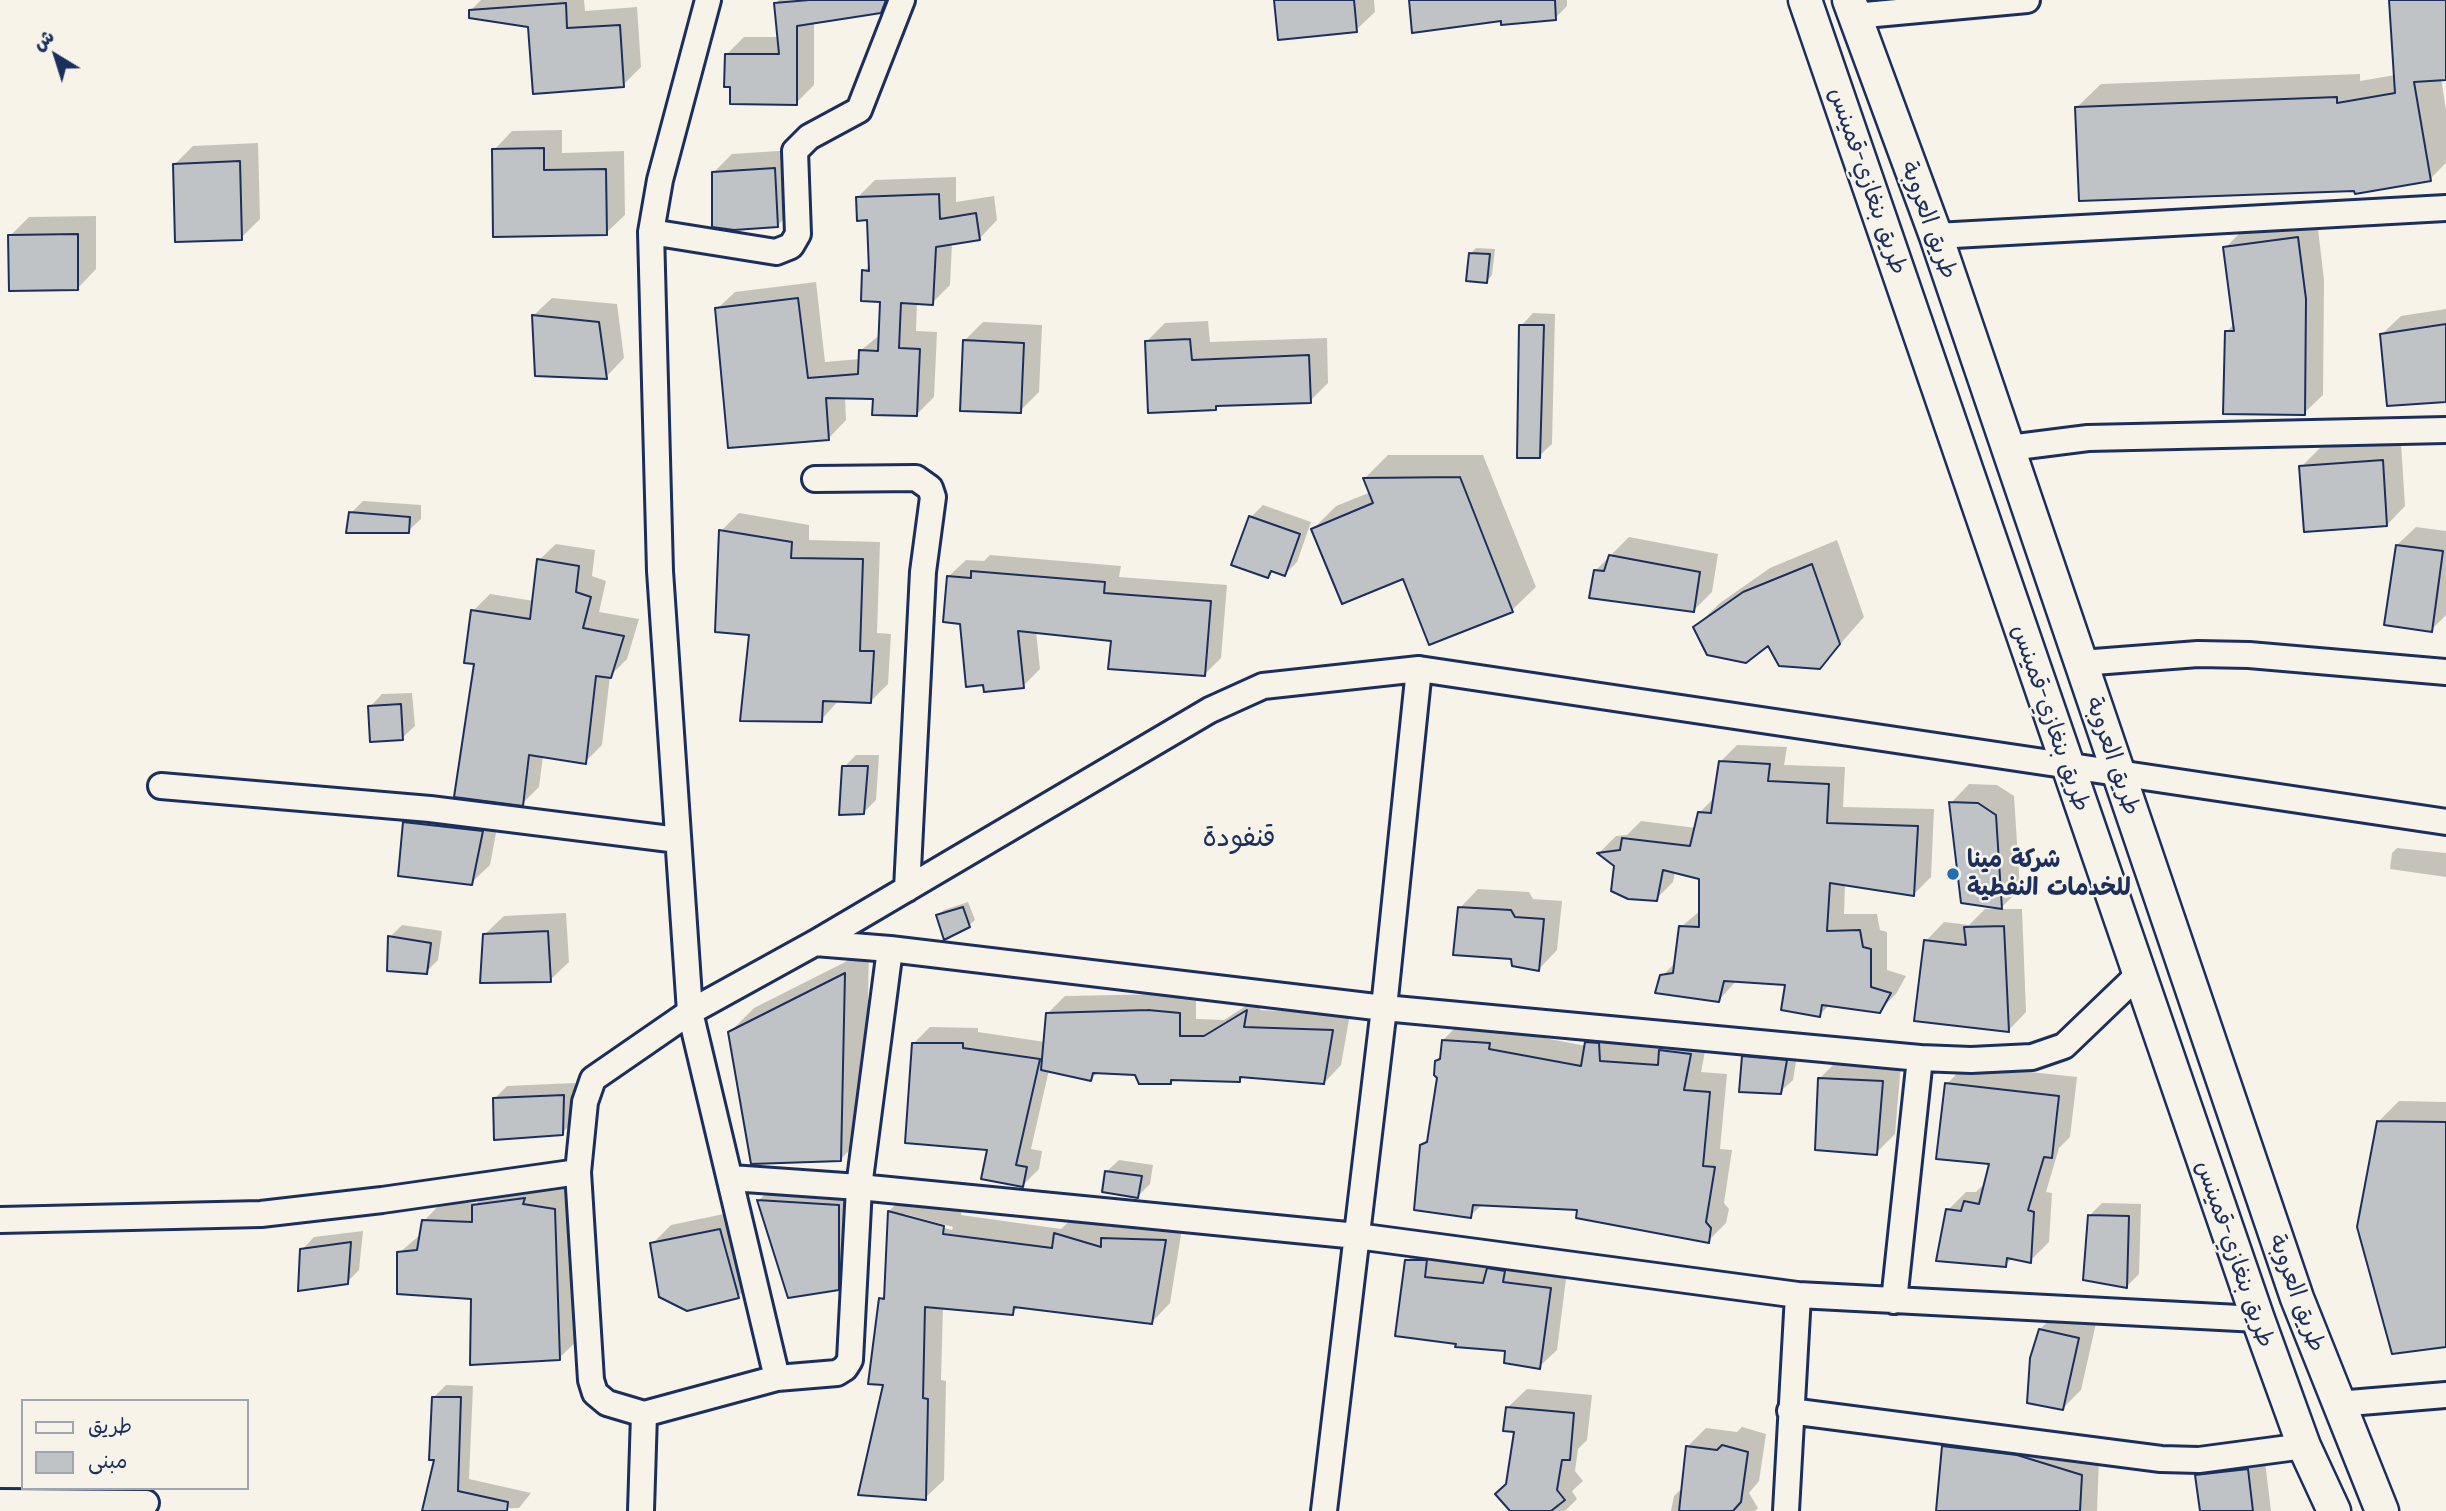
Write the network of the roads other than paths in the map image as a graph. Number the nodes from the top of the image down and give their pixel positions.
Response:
1 (708, 0) edge
2 (902, 0) edge
3 (1805, 0) edge
4 (2027, 0) edge
5 (1851, 8) edge
6 (2446, 208) edge
7 (651, 232) junction
8 (1936, 236) junction
9 (2446, 430) edge
10 (2009, 448) junction
11 (815, 479) dead end
12 (2081, 663) junction
13 (1419, 669) junction
14 (2446, 673) edge
15 (2068, 766) junction
16 (2119, 774) junction
17 (161, 786) dead end
18 (2446, 822) edge
19 (678, 839) junction
20 (908, 889) junction
21 (815, 943) junction
22 (890, 948) junction
23 (2138, 975) junction
24 (1384, 1008) junction
25 (690, 1012) junction
26 (1920, 1058) junction
27 (578, 1172) junction
28 (731, 1178) junction
29 (859, 1187) junction
30 (0, 1220) edge
31 (1357, 1236) junction
32 (1798, 1295) junction
33 (1894, 1301) junction
34 (2258, 1318) junction
35 (777, 1378) junction
36 (2446, 1395) edge
37 (2337, 1404) junction
38 (1790, 1411) junction
39 (644, 1414) junction
40 (2304, 1446) junction
41 (0, 1502) edge
42 (146, 1503) dead end
43 (641, 1511) edge
44 (1324, 1511) edge
45 (1786, 1511) edge
46 (2334, 1511) edge
47 (2382, 1511) edge

1 - 7 street
2 - 7 street
3 - 15 main road, طريق بنغازي-قمينس
4 - 5 street
5 - 8 main road, طريق العروبة
6 - 8 street
7 - 19 street
8 - 10 main road, طريق العروبة
9 - 10 street
10 - 12 main road, طريق العروبة
11 - 20 street
12 - 14 street
12 - 16 main road, طريق العروبة
13 - 15 street
13 - 20 street
13 - 24 street
15 - 16 street
15 - 23 main road, طريق بنغازي-قمينس
16 - 18 street
16 - 37 main road, طريق العروبة
17 - 19 street
19 - 25 street
20 - 21 street
21 - 22 street
21 - 25 street
22 - 24 street
22 - 29 street
23 - 26 street
23 - 34 main road, طريق بنغازي-قمينس
24 - 26 street
24 - 31 street
25 - 27 street
25 - 28 street
26 - 33 street
27 - 30 street
27 - 39 street
28 - 29 street
28 - 35 street
29 - 31 street
29 - 35 street
31 - 32 street
31 - 44 street
32 - 33 street
32 - 38 street
33 - 34 street
34 - 40 main road, طريق بنغازي-قمينس
35 - 39 street
36 - 37 street
37 - 47 main road, طريق العروبة
38 - 40 street
38 - 45 street
39 - 43 street
40 - 46 main road, طريق بنغازي-قمينس
41 - 42 street

